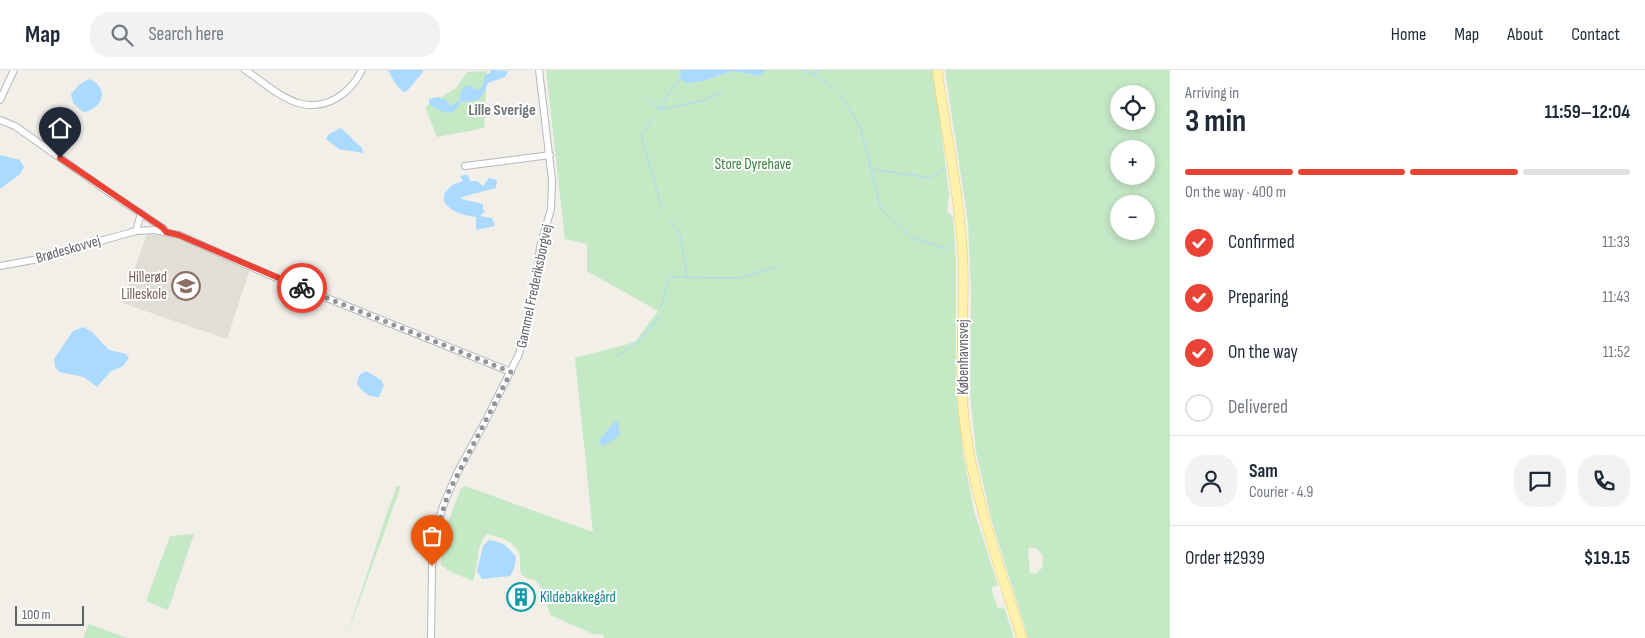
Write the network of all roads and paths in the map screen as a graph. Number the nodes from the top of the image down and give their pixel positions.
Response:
1 (14, 70) edge
2 (362, 70) edge
3 (539, 70) edge
4 (937, 70) edge
5 (249, 71) edge
6 (0, 100) edge
7 (0, 120) edge
8 (550, 155) junction
9 (464, 166) dead end
10 (141, 213) junction
11 (136, 231) junction
12 (166, 232) junction
13 (0, 266) edge
14 (511, 372) junction
15 (431, 638) edge
16 (1022, 638) edge

1 - 6 street
2 - 5 street
3 - 8 street, Gammel Frederiksborgvej
4 - 16 main road, Københavnsvej
7 - 10 street, Brødeskovvej
8 - 9 street
8 - 14 street, Gammel Frederiksborgvej
10 - 11 street
10 - 12 street, Brødeskovvej
11 - 12 street, Brødeskovvej
11 - 13 street, Brødeskovvej
12 - 14 street, Brødeskovvej
14 - 15 street, Gammel Frederiksborgvej

